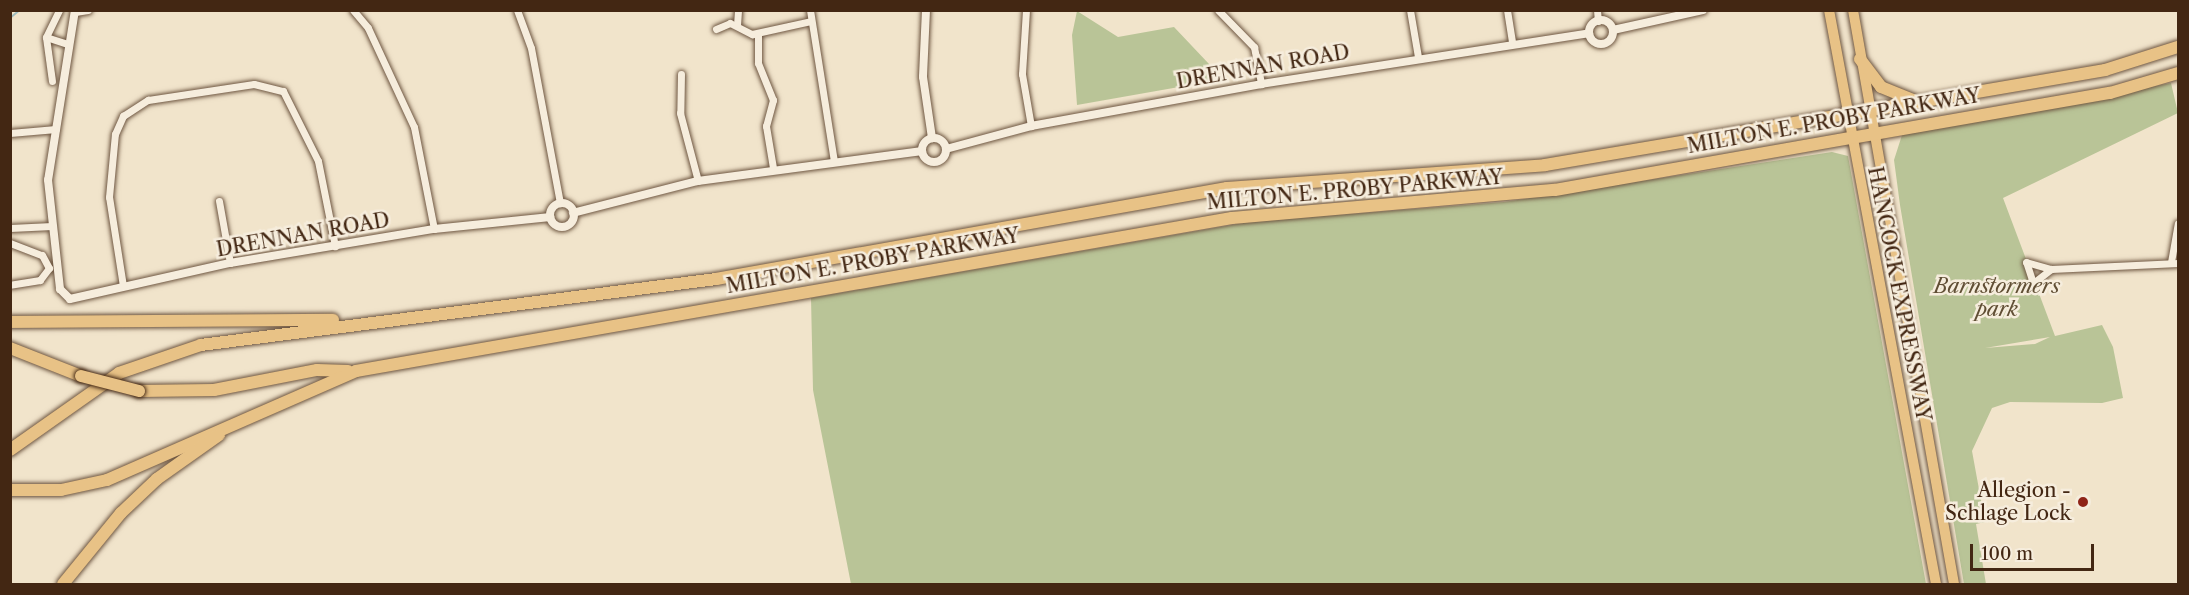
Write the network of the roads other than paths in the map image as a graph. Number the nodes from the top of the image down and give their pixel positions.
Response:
1 (59, 10) edge
2 (88, 10) edge
3 (353, 10) edge
4 (517, 10) edge
5 (738, 10) edge
6 (810, 10) edge
7 (926, 10) edge
8 (1026, 10) edge
9 (1218, 10) edge
10 (1410, 10) edge
11 (1507, 10) edge
12 (1596, 10) edge
13 (1702, 10) edge
14 (1829, 10) edge
15 (1853, 10) edge
16 (75, 11) edge
17 (811, 21) junction
18 (1598, 21) junction
19 (737, 25) junction
20 (716, 29) dead end
21 (1613, 30) junction
22 (758, 33) junction
23 (1589, 33) junction
24 (46, 37) junction
25 (1512, 43) junction
26 (68, 44) junction
27 (2178, 47) edge
28 (1418, 57) junction
29 (1860, 59) junction
30 (2178, 73) edge
31 (681, 74) dead end
32 (52, 81) dead end
33 (1262, 84) junction
34 (1920, 102) junction
35 (1870, 111) junction
36 (1848, 114) junction
37 (1030, 126) junction
38 (56, 129) junction
39 (10, 133) edge
40 (1874, 134) junction
41 (932, 138) junction
42 (1851, 138) junction
43 (946, 149) junction
44 (922, 151) junction
45 (834, 161) junction
46 (773, 168) junction
47 (698, 181) junction
48 (219, 201) dead end
49 (560, 203) junction
50 (573, 213) junction
51 (550, 217) junction
52 (2178, 224) edge
53 (52, 226) junction
54 (10, 228) edge
55 (434, 229) junction
56 (10, 243) edge
57 (335, 246) junction
58 (230, 263) junction
59 (2175, 263) edge
60 (2051, 269) dead end
61 (10, 285) edge
62 (123, 286) junction
63 (394, 320) junction
64 (10, 322) edge
65 (10, 348) edge
66 (356, 372) junction
67 (249, 414) junction
68 (10, 450) edge
69 (10, 490) edge
70 (63, 585) edge
71 (1936, 585) edge
72 (1954, 585) edge

1 - 24 street
2 - 16 street
3 - 55 street
4 - 49 street
5 - 19 street
6 - 17 street
7 - 41 street
8 - 37 street
9 - 33 street
10 - 28 street
11 - 25 street
12 - 18 street
13 - 21 street
14 - 36 main road, HANCOCK EXPRESSWAY
15 - 29 main road, HANCOCK EXPRESSWAY
16 - 26 street
17 - 22 street
17 - 45 street
18 - 21 street
18 - 23 street
19 - 20 street
19 - 22 street
21 - 23 street, DRENNAN ROAD
22 - 46 street
23 - 25 street, DRENNAN ROAD
24 - 26 street
24 - 32 street
25 - 28 street, DRENNAN ROAD
26 - 38 street
27 - 34 highway, MILTON E. PROBY PARKWAY
28 - 33 street, DRENNAN ROAD
29 - 34 highway
29 - 35 main road, HANCOCK EXPRESSWAY
30 - 40 highway, MILTON E. PROBY PARKWAY
31 - 47 street
33 - 37 street, DRENNAN ROAD
34 - 35 highway, MILTON E. PROBY PARKWAY
35 - 36 highway, MILTON E. PROBY PARKWAY
35 - 40 main road, HANCOCK EXPRESSWAY
36 - 42 main road, HANCOCK EXPRESSWAY
36 - 63 highway, MILTON E. PROBY PARKWAY
37 - 43 street, DRENNAN ROAD
38 - 39 street
38 - 53 street
40 - 42 highway, MILTON E. PROBY PARKWAY
40 - 72 main road, HANCOCK EXPRESSWAY
41 - 43 street
41 - 44 street
42 - 66 highway, MILTON E. PROBY PARKWAY
42 - 71 main road, HANCOCK EXPRESSWAY
43 - 44 street, DRENNAN ROAD
44 - 45 street
45 - 46 street
46 - 47 street
47 - 50 street
48 - 58 street
49 - 50 street
49 - 51 street
50 - 51 street, DRENNAN ROAD
51 - 55 street, DRENNAN ROAD
52 - 59 street
53 - 54 street
53 - 62 street, DRENNAN ROAD
55 - 57 street, DRENNAN ROAD
56 - 61 street
57 - 58 street, DRENNAN ROAD
57 - 62 street
58 - 62 street, DRENNAN ROAD
59 - 60 street
63 - 64 highway
63 - 68 highway
65 - 66 highway, bridge
66 - 67 highway
67 - 69 highway
67 - 70 highway

